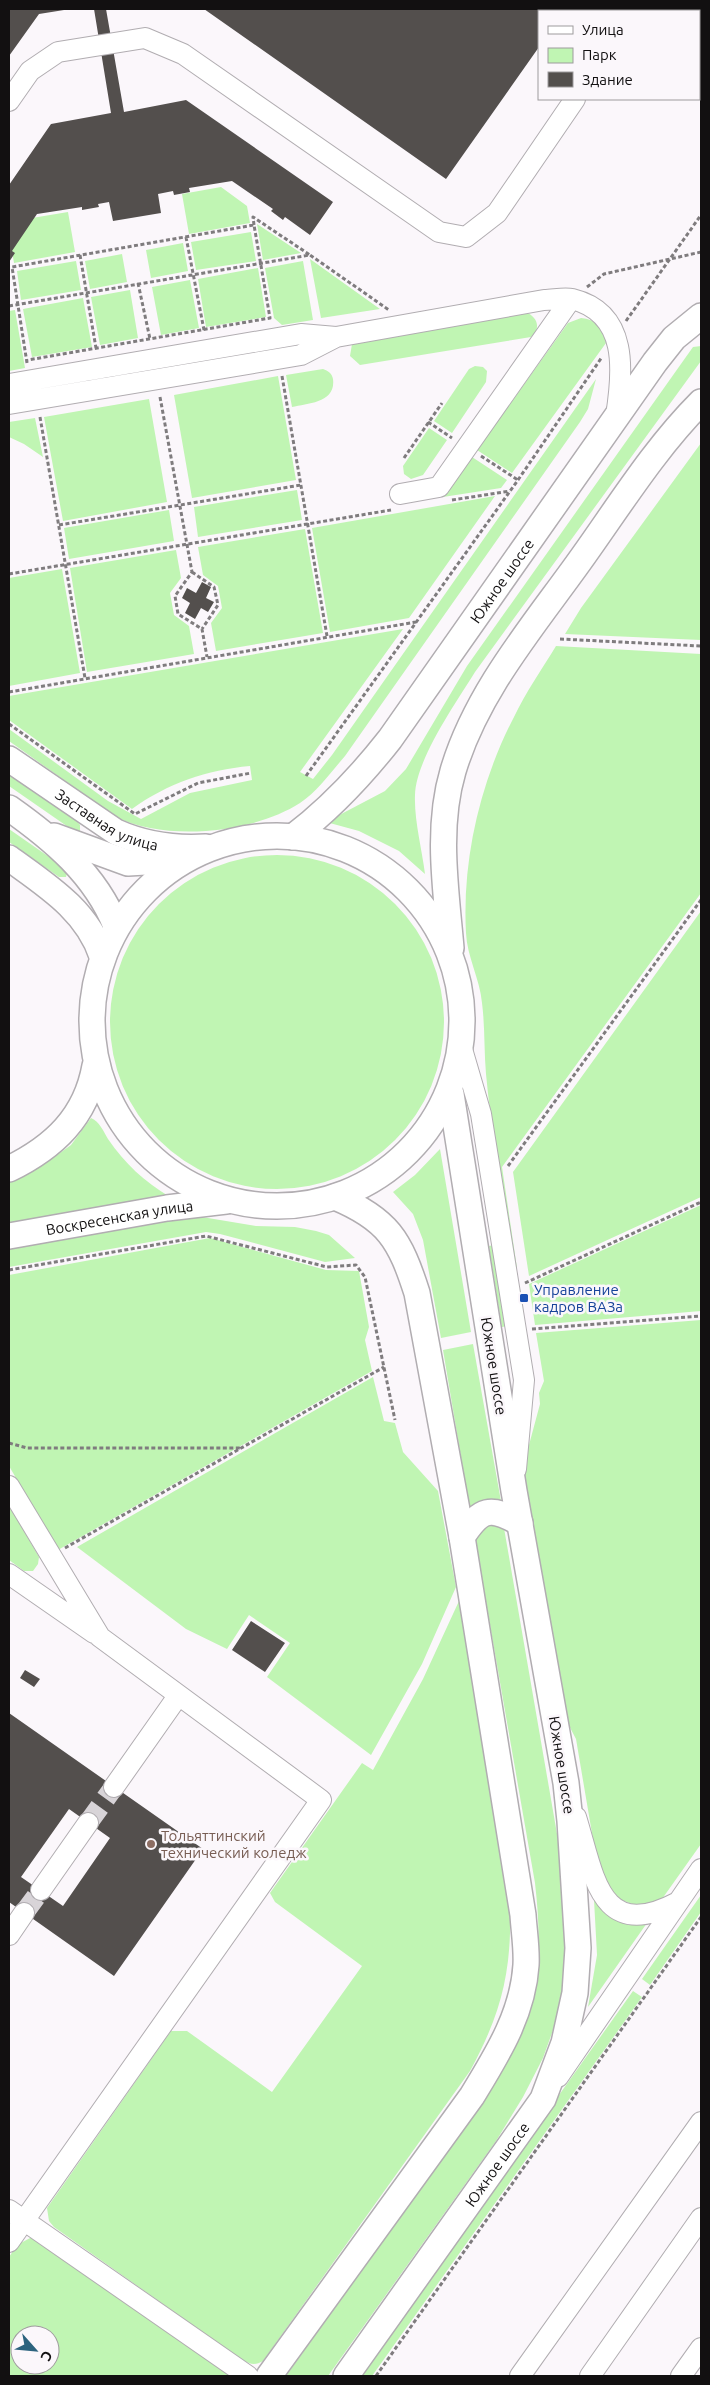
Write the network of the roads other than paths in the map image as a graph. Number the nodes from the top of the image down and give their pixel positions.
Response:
1 (574, 100) edge
2 (9, 101) edge
3 (571, 299) junction
4 (701, 316) edge
5 (336, 337) junction
6 (9, 384) edge
7 (701, 402) edge
8 (9, 404) edge
9 (616, 418) junction
10 (397, 502) road end
11 (9, 759) edge
12 (9, 808) edge
13 (45, 833) junction
14 (293, 837) junction
15 (216, 847) junction
16 (9, 858) edge
17 (185, 859) junction
18 (116, 926) junction
19 (102, 956) junction
20 (453, 966) junction
21 (462, 1049) junction
22 (95, 1066) junction
23 (451, 1094) junction
24 (9, 1169) edge
25 (335, 1197) junction
26 (231, 1200) junction
27 (9, 1236) edge
28 (9, 1486) edge
29 (514, 1491) junction
30 (520, 1523) junction
31 (462, 1537) junction
32 (9, 1574) edge
33 (100, 1637) junction
34 (178, 1696) junction
35 (566, 1784) junction
36 (114, 1787) tunnel mouth
37 (88, 1823) tunnel mouth
38 (701, 1869) edge
39 (41, 1890) tunnel mouth
40 (678, 1902) junction
41 (24, 1913) tunnel mouth
42 (9, 1935) edge
43 (543, 2099) junction
44 (701, 2122) edge
45 (16, 2216) edge
46 (701, 2218) edge
47 (9, 2242) edge
48 (701, 2348) edge
49 (248, 2376) edge
50 (269, 2376) edge
51 (346, 2376) edge
52 (520, 2376) edge
53 (590, 2376) edge
54 (682, 2376) edge

1 - 2 street
3 - 5 street
3 - 9 street
3 - 10 street
4 - 9 main road, Южное шоссе
5 - 6 street
5 - 8 street
7 - 20 main road
9 - 14 main road, Южное шоссе
11 - 15 main road, Заставная улица
12 - 13 main road, Заставная улица
13 - 17 main road, Заставная улица
13 - 18 main road, Заставная улица
14 - 15 main road
14 - 20 main road
15 - 17 main road
16 - 19 main road
17 - 18 main road
18 - 19 main road
19 - 22 main road
20 - 21 main road
21 - 23 main road
21 - 29 street
22 - 24 main road
22 - 26 main road
23 - 25 main road
23 - 29 main road, Южное шоссе
25 - 26 main road
25 - 31 main road
26 - 27 main road, Воскресенская улица
28 - 33 street
29 - 30 main road, Южное шоссе
30 - 31 main road
30 - 35 main road, Южное шоссе
31 - 50 main road
32 - 33 street
33 - 34 street
34 - 36 street
34 - 45 street
35 - 40 street
35 - 43 main road, Южное шоссе
37 - 39 street
38 - 40 street
40 - 43 street
41 - 42 street
43 - 51 main road, Южное шоссе
44 - 52 street
45 - 47 street
45 - 49 street
46 - 53 street
48 - 54 street

